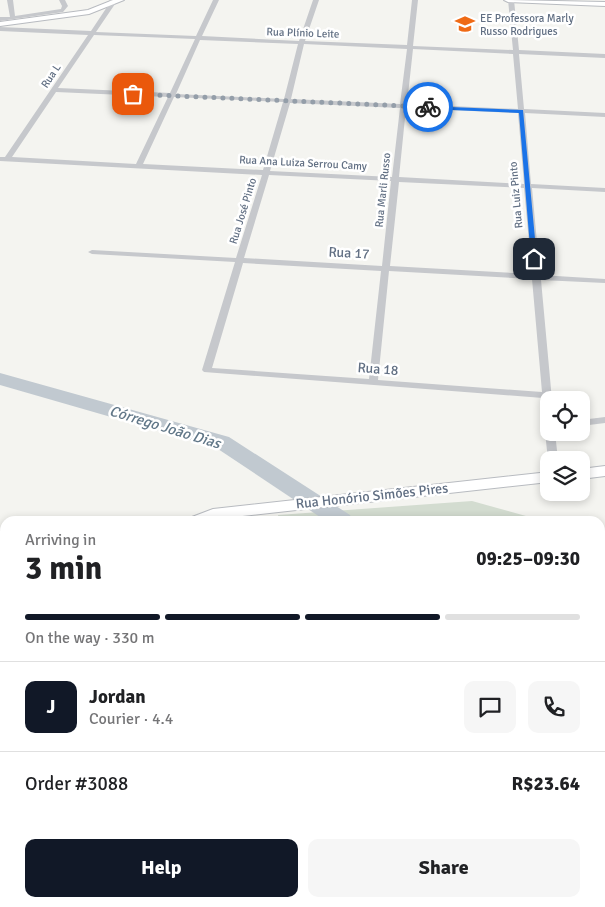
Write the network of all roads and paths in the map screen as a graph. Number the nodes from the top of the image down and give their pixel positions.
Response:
1 (10, 0) edge
2 (62, 0) edge
3 (216, 0) edge
4 (316, 0) edge
5 (414, 0) edge
6 (510, 0) edge
7 (593, 0) edge
8 (115, 1) edge
9 (605, 2) edge
10 (13, 18) junction
11 (0, 19) edge
12 (0, 24) edge
13 (0, 29) edge
14 (92, 34) junction
15 (199, 38) junction
16 (302, 43) junction
17 (409, 47) junction
18 (516, 52) junction
19 (605, 56) edge
20 (54, 90) junction
21 (172, 95) junction
22 (287, 101) junction
23 (403, 106) junction
24 (521, 111) junction
25 (605, 115) edge
26 (4, 159) edge
27 (140, 166) junction
28 (266, 172) junction
29 (395, 179) junction
30 (528, 186) junction
31 (605, 190) edge
32 (92, 252) dead end
33 (240, 260) junction
34 (386, 269) junction
35 (536, 277) junction
36 (605, 281) edge
37 (207, 370) joint
38 (373, 382) junction
39 (547, 391) edge
40 (540, 394) edge
41 (605, 420) edge
42 (590, 422) edge
43 (605, 471) edge
44 (590, 473) edge
45 (540, 478) edge
46 (208, 516) edge

1 - 10 street
2 - 10 street
3 - 15 street
4 - 16 street, Rua José Pinto
5 - 17 street, Rua Marli Russo
6 - 9 main road
6 - 18 street, Rua Luiz Pinto
7 - 9 main road
8 - 12 main road
8 - 14 street, Rua L
10 - 11 street
13 - 14 street, Rua Plínio Leite
14 - 15 street, Rua Plínio Leite
14 - 20 street, Rua L
15 - 16 street, Rua Plínio Leite
15 - 21 street
16 - 17 street, Rua Plínio Leite
16 - 22 street, Rua José Pinto
17 - 18 street, Rua Plínio Leite
17 - 23 street, Rua Marli Russo
18 - 19 street, Rua Plínio Leite
18 - 24 street, Rua Luiz Pinto
20 - 21 street
20 - 26 street, Rua L
21 - 22 street
21 - 27 street
22 - 23 street
22 - 28 street, Rua José Pinto
23 - 24 street
23 - 29 street, Rua Marli Russo
24 - 25 street
24 - 30 street, Rua Luiz Pinto
26 - 27 street, Rua Ana Luiza Serrou Camy
27 - 28 street, Rua Ana Luiza Serrou Camy
28 - 29 street, Rua Ana Luiza Serrou Camy
28 - 33 street, Rua José Pinto
29 - 30 street, Rua Ana Luiza Serrou Camy
29 - 34 street, Rua Marli Russo
30 - 31 street, Rua Ana Luiza Serrou Camy
30 - 35 street, Rua Luiz Pinto
32 - 33 street, Rua 17
33 - 34 street, Rua 17
33 - 37 street, Rua José Pinto
34 - 35 street, Rua 17
34 - 38 street, Rua Marli Russo
35 - 36 street, Rua 17
35 - 39 street, Rua Luiz Pinto
37 - 38 street, Rua 18
38 - 40 street, Rua 18
41 - 42 street
43 - 44 main road
45 - 46 main road, Rua Honório Simões Pires

